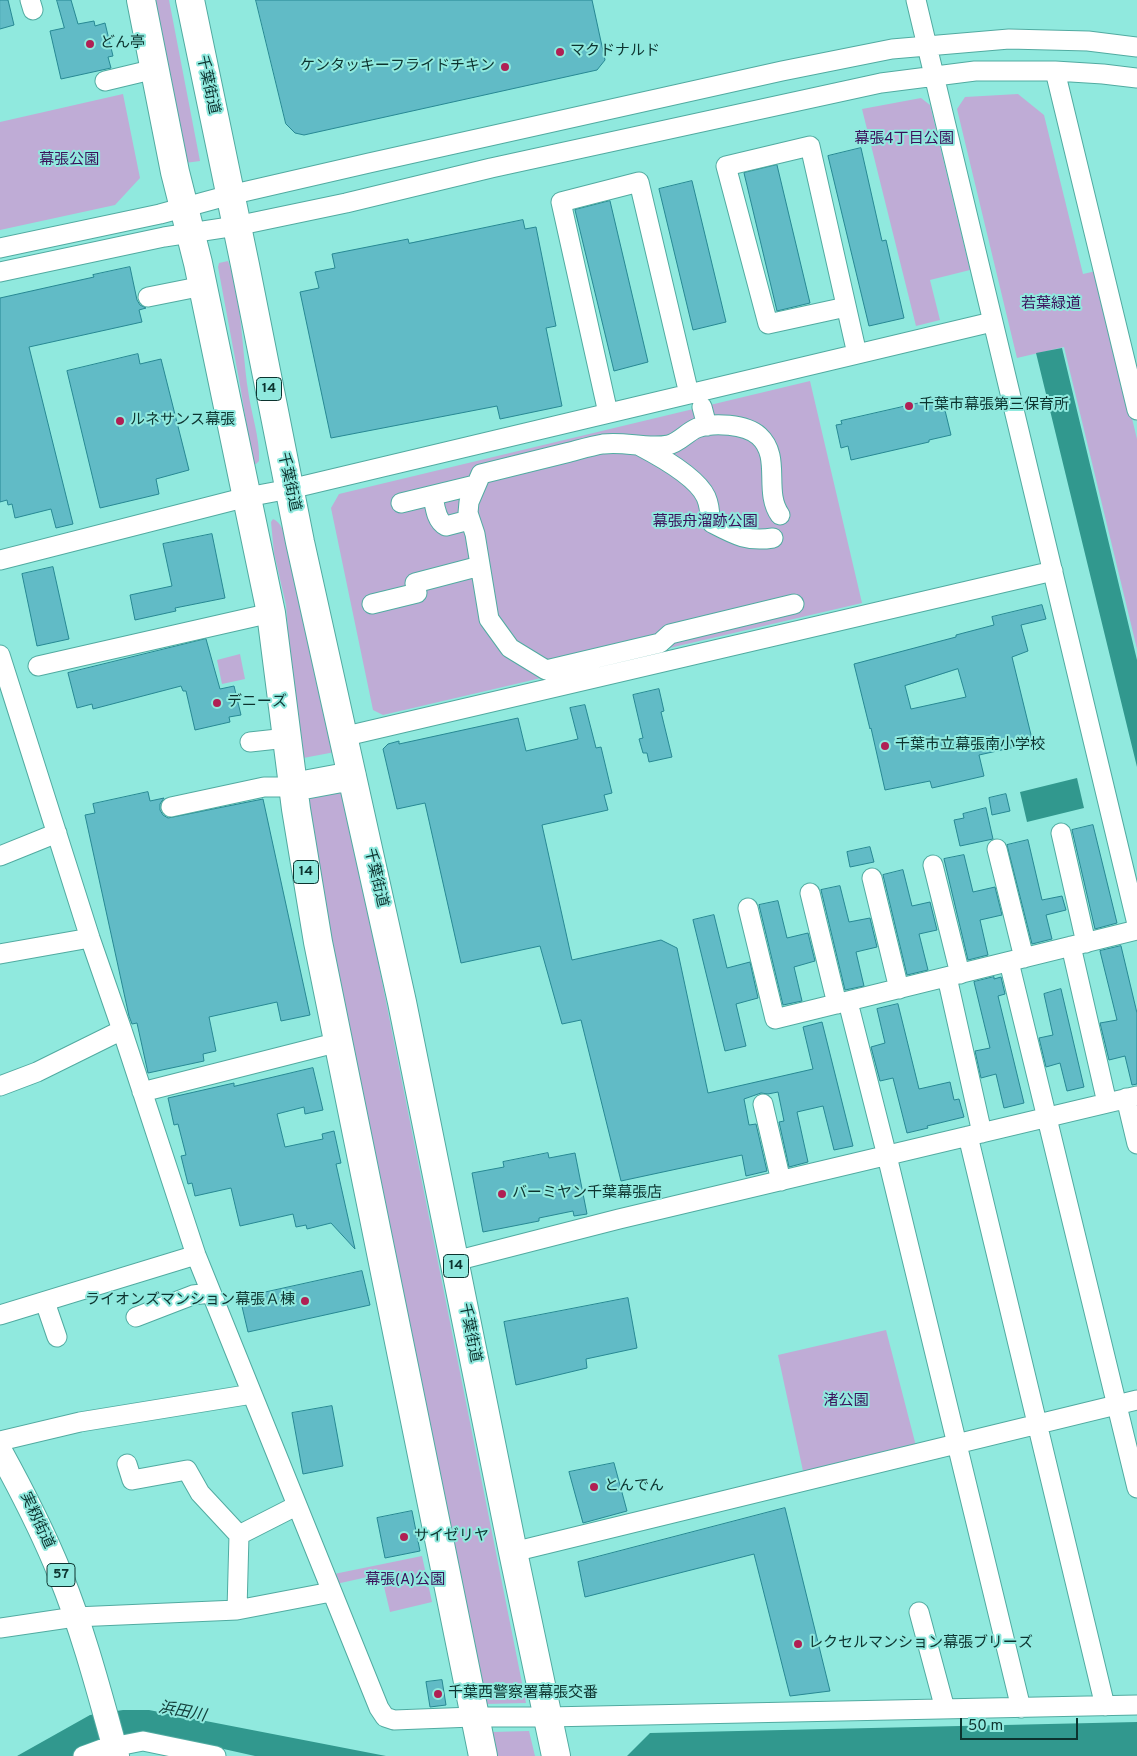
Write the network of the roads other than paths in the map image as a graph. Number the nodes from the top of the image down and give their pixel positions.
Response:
1 (141, 0) edge
2 (190, 0) edge
3 (916, 0) edge
4 (927, 45) junction
5 (1137, 47) edge
6 (155, 69) junction
7 (1055, 71) junction
8 (934, 75) junction
9 (1137, 78) edge
10 (104, 81) dead end
11 (230, 195) junction
12 (188, 221) junction
13 (236, 226) junction
14 (0, 248) edge
15 (0, 272) edge
16 (202, 286) junction
17 (148, 297) dead end
18 (846, 306) junction
19 (992, 322) junction
20 (857, 354) junction
21 (695, 400) junction
22 (1137, 410) edge
23 (608, 413) junction
24 (706, 426) junction
25 (669, 453) junction
26 (478, 473) junction
27 (290, 489) junction
28 (432, 496) junction
29 (247, 497) junction
30 (400, 504) dead end
31 (780, 515) dead end
32 (472, 527) junction
33 (773, 538) dead end
34 (0, 560) edge
35 (480, 566) junction
36 (1053, 572) junction
37 (485, 601) junction
38 (372, 604) dead end
39 (794, 604) dead end
40 (271, 613) junction
41 (0, 655) edge
42 (38, 666) dead end
43 (342, 736) junction
44 (287, 738) junction
45 (250, 742) dead end
46 (352, 776) junction
47 (293, 787) junction
48 (171, 806) dead end
49 (57, 833) junction
50 (1061, 833) dead end
51 (997, 849) dead end
52 (0, 856) edge
53 (933, 865) dead end
54 (872, 878) dead end
55 (810, 893) dead end
56 (748, 908) dead end
57 (1137, 924) edge
58 (1137, 930) edge
59 (90, 938) junction
60 (1078, 944) junction
61 (0, 954) edge
62 (1016, 960) junction
63 (953, 975) junction
64 (899, 989) junction
65 (842, 1003) junction
66 (122, 1030) junction
67 (339, 1042) junction
68 (0, 1086) edge
69 (142, 1092) junction
70 (1131, 1097) edge
71 (1107, 1103) junction
72 (763, 1104) dead end
73 (1047, 1117) junction
74 (975, 1135) junction
75 (1137, 1144) edge
76 (887, 1156) junction
77 (781, 1181) junction
78 (196, 1255) junction
79 (455, 1260) junction
80 (210, 1293) junction
81 (45, 1302) junction
82 (0, 1315) edge
83 (136, 1317) dead end
84 (57, 1337) dead end
85 (252, 1394) junction
86 (1137, 1400) edge
87 (1117, 1405) junction
88 (1037, 1424) junction
89 (0, 1441) edge
90 (957, 1444) junction
91 (0, 1450) edge
92 (127, 1464) dead end
93 (1137, 1488) edge
94 (296, 1506) junction
95 (239, 1535) junction
96 (513, 1552) junction
97 (331, 1592) junction
98 (237, 1610) junction
99 (919, 1612) dead end
100 (75, 1617) junction
101 (0, 1628) edge
102 (1105, 1706) junction
103 (1137, 1706) edge
104 (1021, 1708) junction
105 (945, 1709) junction
106 (547, 1717) junction
107 (479, 1738) edge
108 (115, 1749) edge
109 (83, 1756) edge
110 (216, 1756) edge
111 (556, 1756) edge

1 - 6 highway, 14
2 - 11 highway, 千葉街道 / 14
3 - 4 street
4 - 5 street
4 - 8 street
4 - 11 street
6 - 10 street
6 - 12 highway, 14
7 - 8 street
7 - 9 street
7 - 22 street
8 - 13 street
8 - 19 street
11 - 12 street
11 - 13 highway, 千葉街道 / 14
12 - 13 street
12 - 14 street
12 - 15 street
12 - 16 highway, 14
13 - 27 highway, 千葉街道 / 14
16 - 17 street
16 - 29 highway, 14
18 - 18 street
18 - 20 street
19 - 20 street
19 - 36 street
20 - 21 street
21 - 23 street
21 - 23 street
21 - 24 street
23 - 27 street
24 - 25 street
24 - 31 street
25 - 26 street
25 - 33 street
26 - 28 street
26 - 32 street
27 - 29 street
27 - 43 highway, 千葉街道 / 14
28 - 30 street
28 - 32 street
29 - 34 street
29 - 40 highway, 14
32 - 35 street
32 - 37 street
35 - 37 street
35 - 38 street
36 - 43 street
36 - 57 street
37 - 39 street
40 - 42 street
40 - 44 highway, 14
41 - 49 street
43 - 46 highway, 千葉街道 / 14
44 - 45 street
44 - 47 highway, 14
46 - 47 highway
46 - 79 highway, 千葉街道 / 14
47 - 48 street
47 - 67 highway, 14
49 - 52 street
49 - 59 street
50 - 60 street
51 - 62 street
53 - 63 street
54 - 64 street
55 - 65 street
56 - 65 street
58 - 60 street
59 - 61 street
59 - 66 street
60 - 62 street
60 - 71 street
62 - 63 street
62 - 73 street
63 - 64 street
63 - 74 street
64 - 65 street
65 - 76 street
66 - 68 street
66 - 69 street
67 - 69 street
67 - 107 highway, 14
69 - 78 street
70 - 71 street
70 - 75 street
71 - 73 street
72 - 77 street
73 - 74 street
73 - 87 street
74 - 76 street
74 - 88 street
76 - 77 street
76 - 90 street
77 - 79 street
78 - 80 street
78 - 81 street
79 - 96 highway, 千葉街道 / 14
80 - 83 street
80 - 85 street
81 - 82 street
81 - 84 street
85 - 89 street
85 - 94 street
86 - 87 street
87 - 88 street
87 - 93 street
88 - 90 street
88 - 102 street
90 - 96 street
90 - 104 street
91 - 100 main road, 実籾街道 / 57
92 - 95 street
94 - 95 street
94 - 97 street
95 - 98 street
96 - 106 highway, 千葉街道 / 14
97 - 98 street
97 - 107 street
98 - 100 street
99 - 105 street
100 - 101 street
100 - 108 main road, 実籾街道 / 57
102 - 103 street
102 - 104 street
104 - 105 street
105 - 106 street
106 - 107 street
106 - 111 highway, 千葉街道 / 14
108 - 109 street
108 - 110 street

